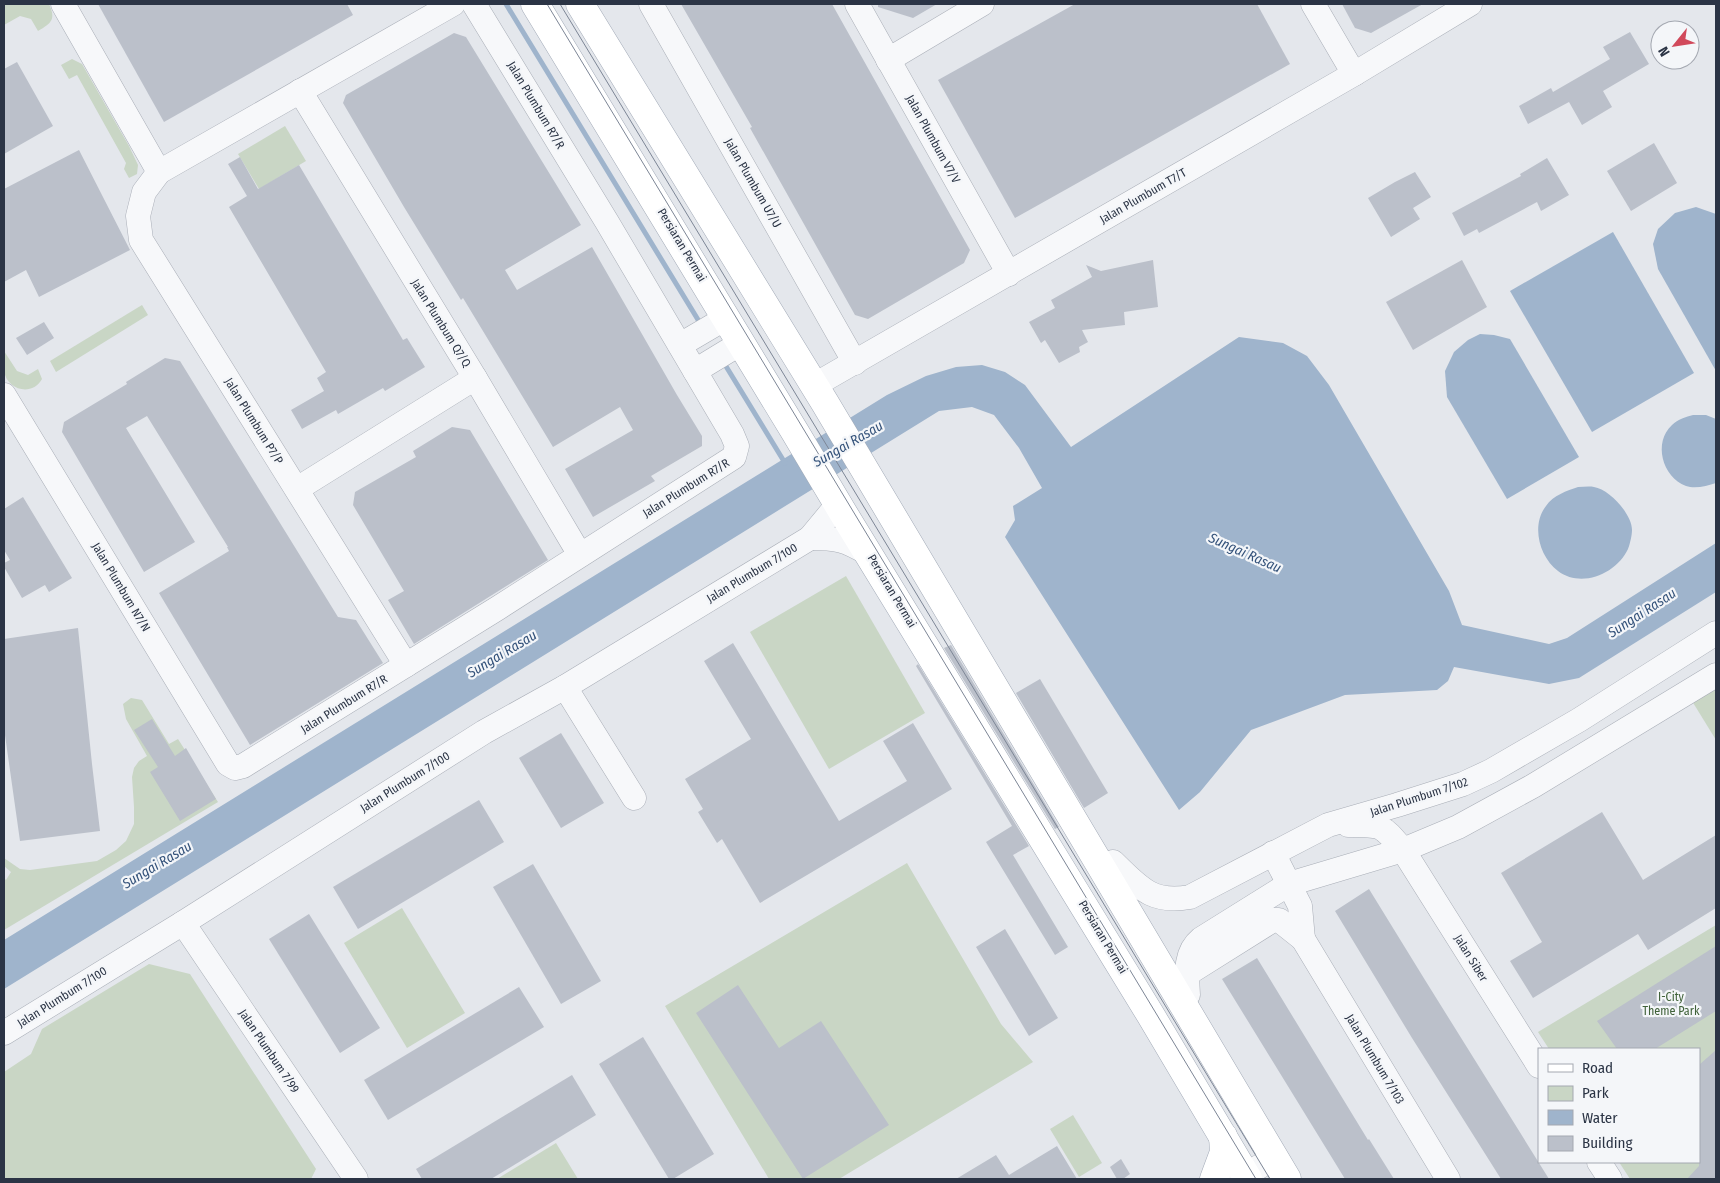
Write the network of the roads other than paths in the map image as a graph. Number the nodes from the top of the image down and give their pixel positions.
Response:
1 (63, 4) edge
2 (453, 4) edge
3 (474, 4) edge
4 (535, 4) edge
5 (580, 4) edge
6 (650, 4) edge
7 (857, 4) edge
8 (982, 4) edge
9 (1313, 4) edge
10 (1470, 4) edge
11 (888, 60) junction
12 (1354, 74) junction
13 (300, 91) junction
14 (159, 172) junction
15 (1009, 274) junction
16 (726, 318) junction
17 (741, 343) junction
18 (680, 345) junction
19 (855, 363) junction
20 (695, 370) junction
21 (475, 378) junction
22 (4, 395) edge
23 (819, 395) junction
24 (874, 486) junction
25 (297, 489) junction
26 (836, 501) junction
27 (810, 538) junction
28 (869, 554) junction
29 (580, 555) junction
30 (1716, 633) edge
31 (406, 665) junction
32 (1716, 675) edge
33 (565, 687) junction
34 (244, 766) joint
35 (634, 798) dead end
36 (1328, 825) junction
37 (1404, 850) junction
38 (1273, 853) junction
39 (1113, 862) junction
40 (1289, 884) junction
41 (183, 923) junction
42 (1303, 939) junction
43 (1185, 990) junction
44 (4, 1032) edge
45 (1538, 1064) edge
46 (1223, 1136) junction
47 (1600, 1163) edge
48 (1254, 1175) edge
49 (356, 1179) edge
50 (1214, 1179) edge
51 (1288, 1179) edge
52 (1448, 1179) edge
53 (1610, 1179) edge

1 - 14 street
2 - 13 street, Jalan Plumbum P7/P
3 - 18 street, Jalan Plumbum R7/R
4 - 16 main road, Persiaran Permai
5 - 23 main road
6 - 19 street, Jalan Plumbum U7/U
7 - 11 street, Jalan Plumbum V7/V
8 - 11 street
9 - 12 street
10 - 12 street, Jalan Plumbum T7/T
11 - 15 street, Jalan Plumbum V7/V
12 - 15 street, Jalan Plumbum T7/T
13 - 14 street, Jalan Plumbum P7/P
13 - 21 street, Jalan Plumbum Q7/Q
14 - 25 street, Jalan Plumbum P7/P
15 - 19 street, Jalan Plumbum T7/T
16 - 17 main road, Persiaran Permai
16 - 18 street
17 - 20 street
17 - 26 main road, Persiaran Permai
18 - 20 street, Jalan Plumbum R7/R
19 - 23 street, Jalan Plumbum T7/T
20 - 29 street, Jalan Plumbum R7/R
21 - 25 street
21 - 29 street, Jalan Plumbum Q7/Q
22 - 34 street, Jalan Plumbum N7/N
23 - 24 main road
24 - 39 main road
24 - 43 main road
25 - 31 street, Jalan Plumbum P7/P
26 - 27 street
26 - 28 main road, Persiaran Permai
27 - 28 street
27 - 33 street, Jalan Plumbum 7/100
28 - 46 main road, Persiaran Permai
29 - 31 street, Jalan Plumbum R7/R
30 - 36 street, Jalan Plumbum 7/102
31 - 34 street, Jalan Plumbum R7/R
32 - 37 street
33 - 35 street
33 - 41 street, Jalan Plumbum 7/100
36 - 37 street, Jalan Siber
36 - 38 street, Jalan Plumbum 7/102
37 - 40 street
37 - 45 street, Jalan Siber
38 - 39 street, Jalan Plumbum 7/102
38 - 40 street
39 - 43 main road
40 - 42 street
40 - 43 street
41 - 44 street, Jalan Plumbum 7/100
41 - 49 street, Jalan Plumbum 7/99
42 - 43 street
42 - 52 street, Jalan Plumbum 7/103
43 - 48 main road
43 - 51 main road
46 - 48 main road, Persiaran Permai
46 - 50 main road
47 - 53 street

